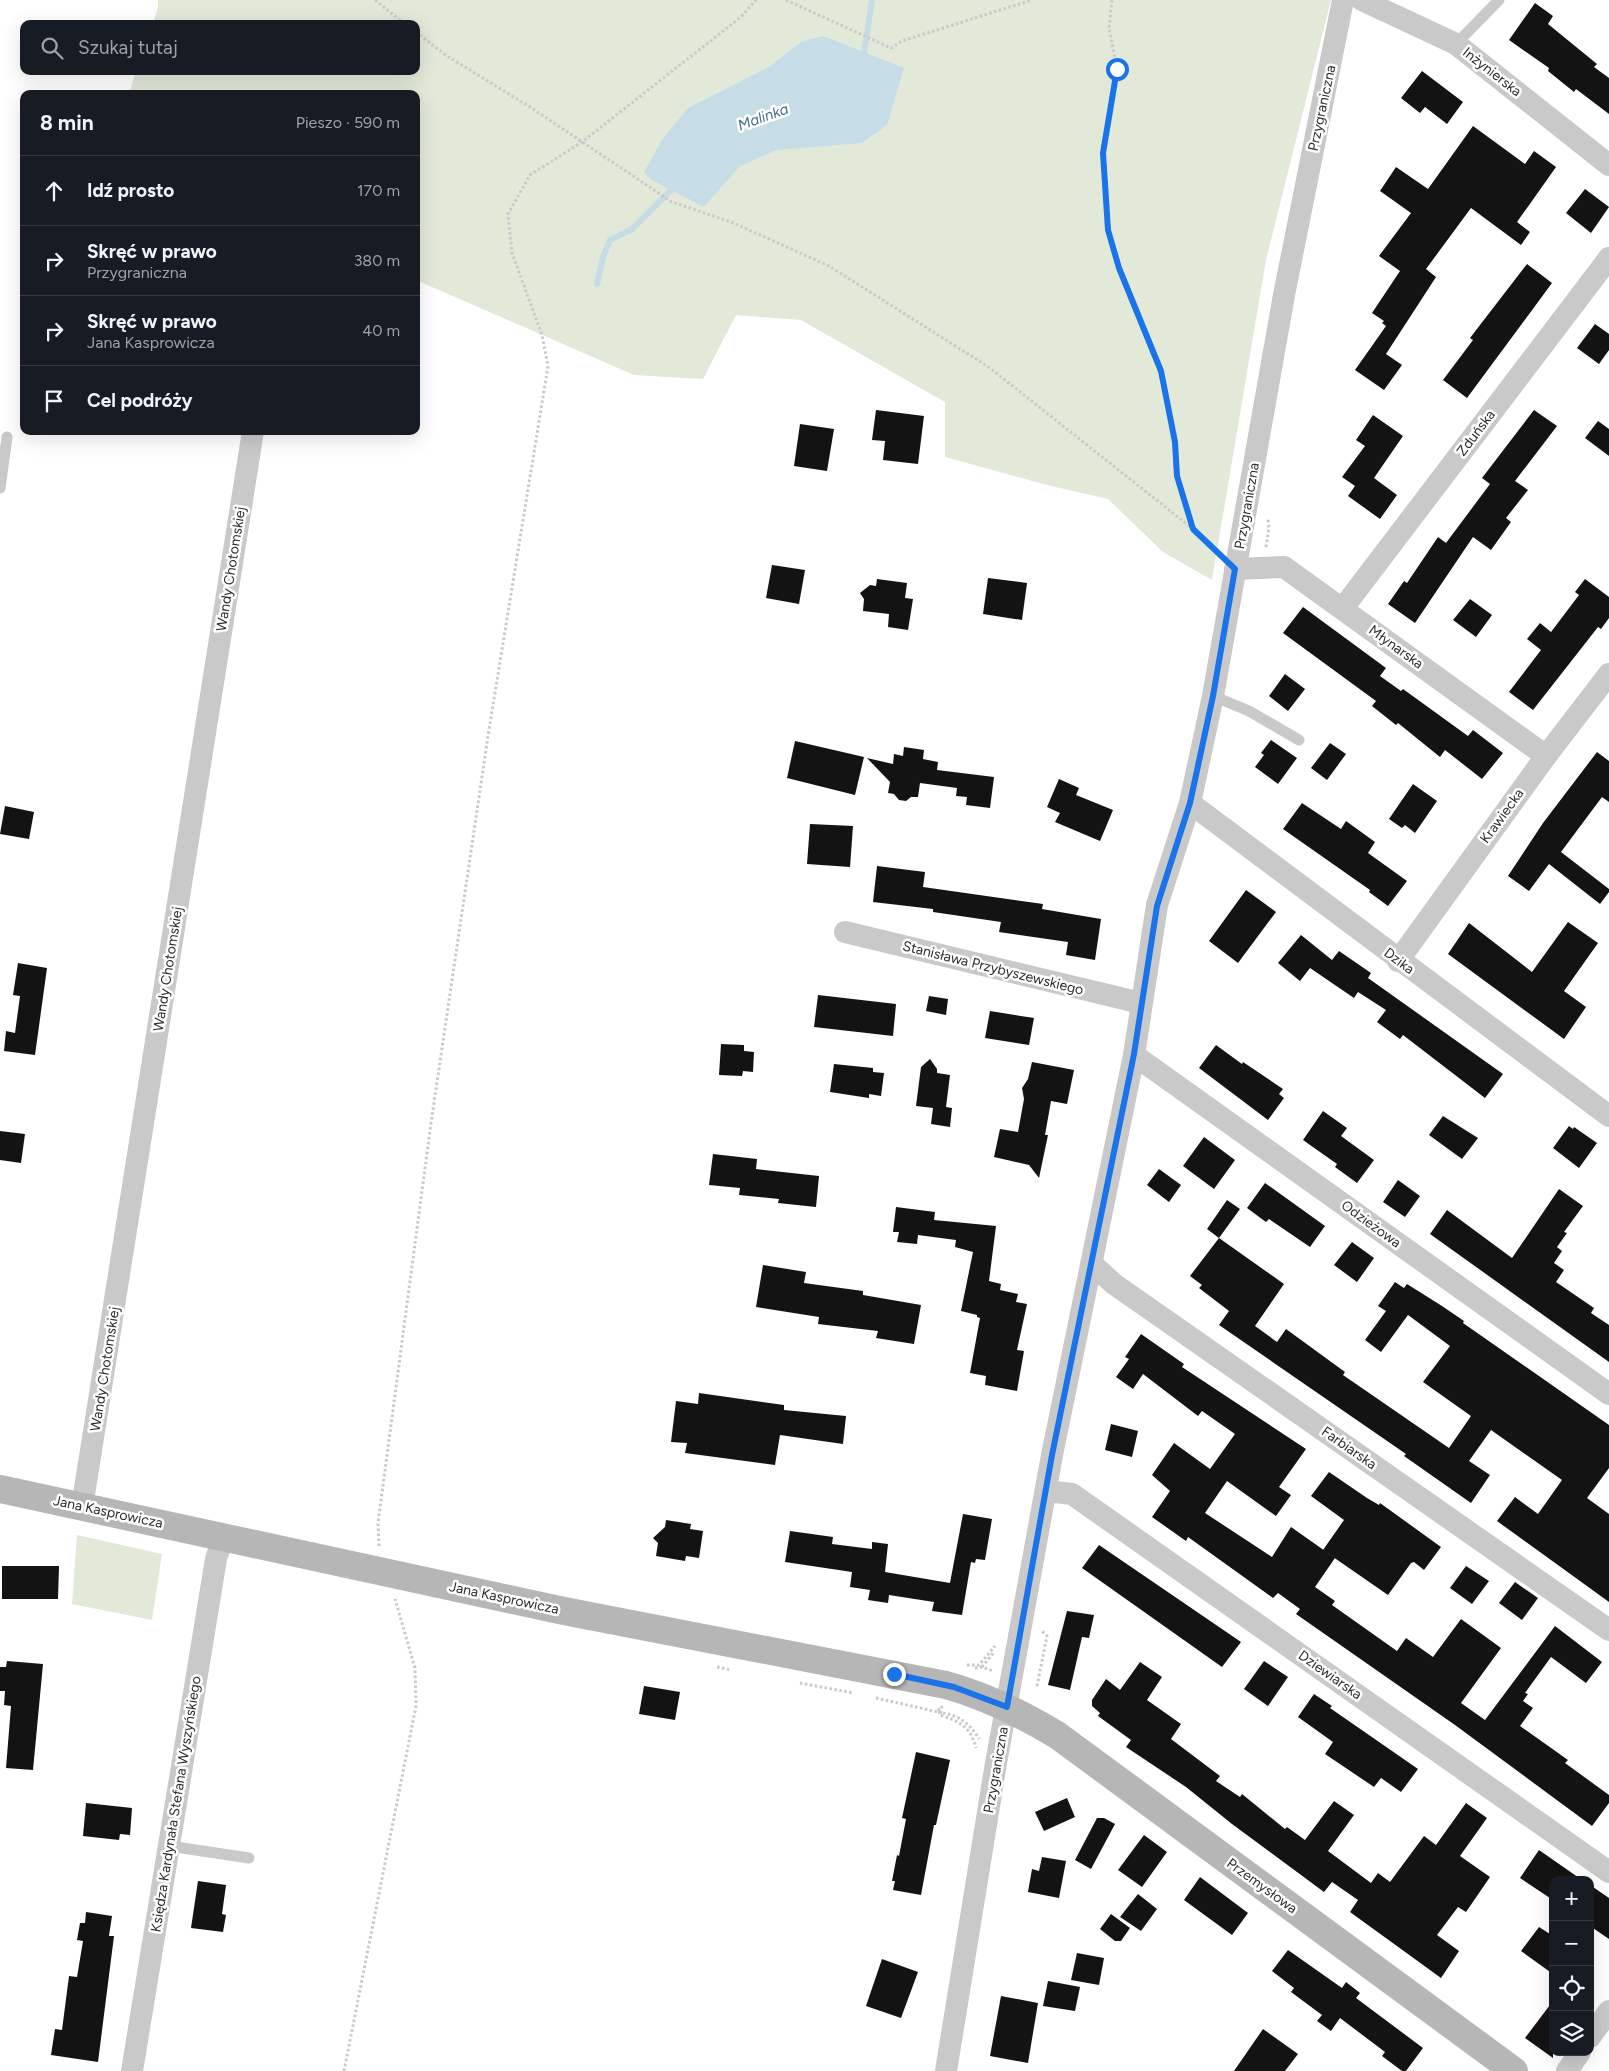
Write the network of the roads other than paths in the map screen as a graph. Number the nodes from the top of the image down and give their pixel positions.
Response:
1 (1344, 0) edge
2 (1362, 0) edge
3 (1498, 0) edge
4 (1456, 44) junction
5 (1609, 165) edge
6 (1609, 258) edge
7 (252, 435) edge
8 (7, 437) dead end
9 (0, 488) edge
10 (1235, 569) junction
11 (1343, 608) junction
12 (1609, 674) edge
13 (1213, 696) junction
14 (1299, 740) dead end
15 (1546, 756) junction
16 (1190, 803) junction
17 (845, 932) dead end
18 (1398, 960) junction
19 (1141, 1003) junction
20 (1134, 1054) junction
21 (1609, 1116) edge
22 (1092, 1264) junction
23 (1609, 1394) edge
24 (0, 1489) edge
25 (1046, 1491) junction
26 (82, 1507) junction
27 (223, 1537) junction
28 (1609, 1630) edge
29 (1007, 1707) junction
30 (169, 1846) junction
31 (249, 1858) dead end
32 (1609, 1872) edge
33 (1609, 2011) edge
34 (1594, 2032) edge
35 (1577, 2056) edge
36 (132, 2071) edge
37 (946, 2071) edge
38 (1514, 2071) edge
39 (1567, 2071) edge

1 - 10 street, Przygraniczna
2 - 4 street, Inżynierska
3 - 4 lane
4 - 5 street, Inżynierska
6 - 11 street, Zduńska
7 - 26 street, Wandy Chotomskiej
8 - 9 lane
10 - 11 street, Młynarska
10 - 13 street, Przygraniczna
11 - 15 street, Młynarska
12 - 15 street, Krawiecka
13 - 14 lane
13 - 16 street, Przygraniczna
15 - 18 street, Krawiecka
16 - 18 street, Dzika
16 - 19 street, Przygraniczna
17 - 19 street, Stanisława Przybyszewskiego
18 - 21 street, Dzika
19 - 20 street, Przygraniczna
20 - 22 street, Przygraniczna
20 - 23 street, Odzieżowa
22 - 25 street, Przygraniczna
22 - 28 street, Farbiarska
24 - 26 street, Jana Kasprowicza
25 - 29 street, Przygraniczna
25 - 32 street, Dziewiarska
26 - 27 street, Jana Kasprowicza
27 - 29 street, Jana Kasprowicza
27 - 30 street, Księdza Kardynała Stefana Wyszyńskiego
29 - 37 street, Przygraniczna
29 - 38 street, Przemysłowa
30 - 31 lane
30 - 36 street, Księdza Kardynała Stefana Wyszyńskiego
33 - 34 street
35 - 39 street

